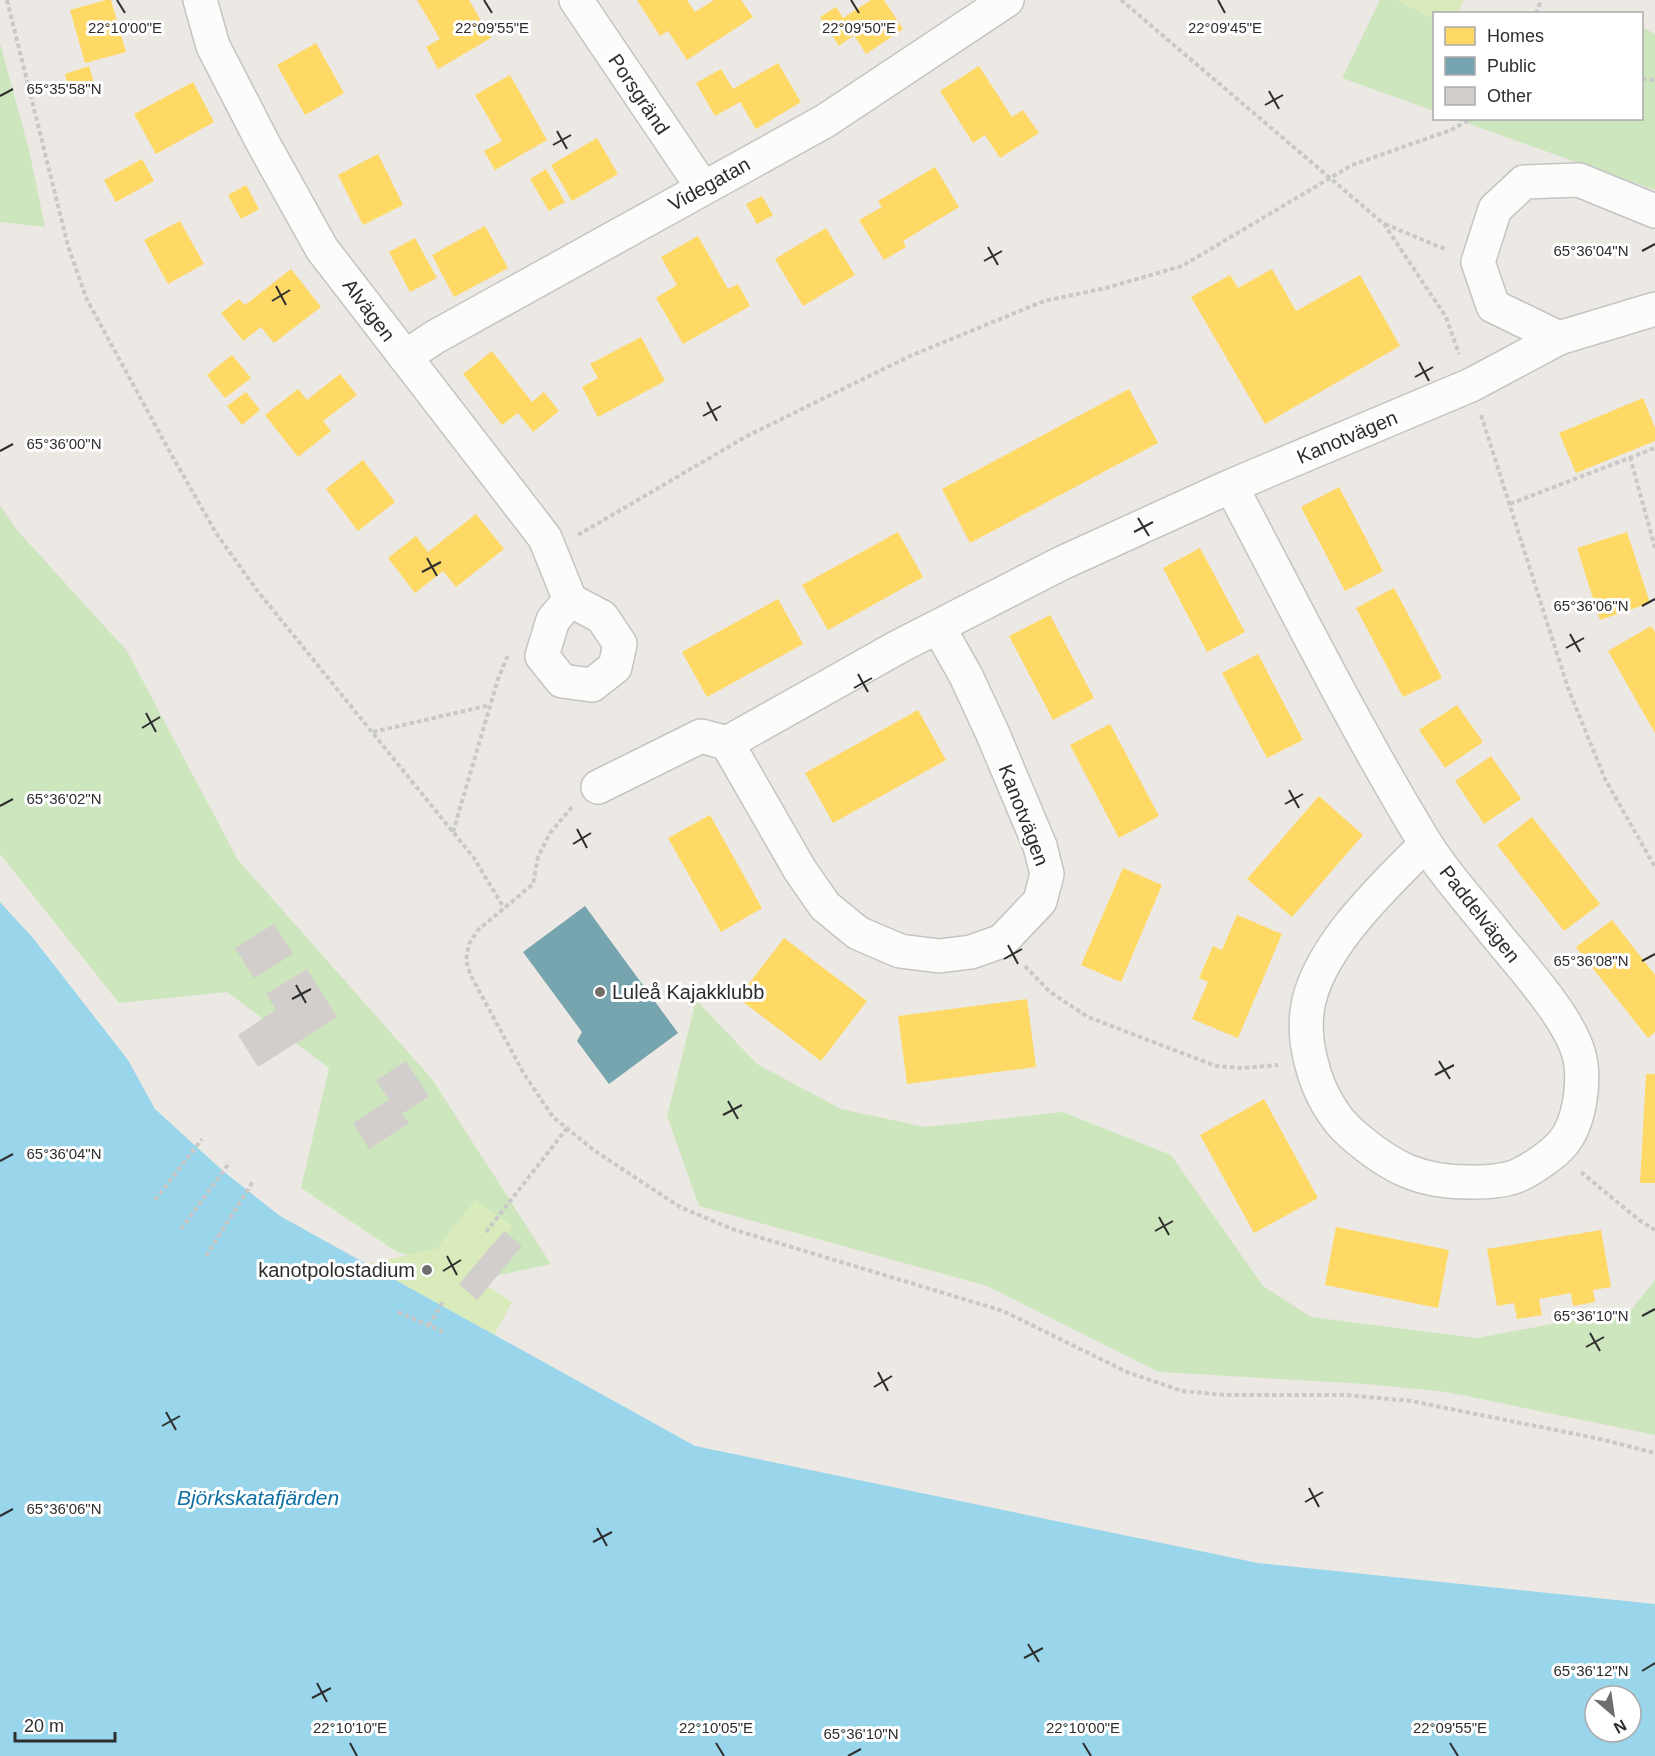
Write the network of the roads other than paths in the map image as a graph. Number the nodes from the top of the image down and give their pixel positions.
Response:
1 (200, 0) edge
2 (576, 0) edge
3 (1007, 0) edge
4 (703, 188) junction
5 (1655, 211) edge
6 (1655, 309) edge
7 (1559, 338) junction
8 (405, 357) junction
9 (1231, 486) junction
10 (570, 600) dead end
11 (939, 628) junction
12 (727, 743) junction
13 (598, 787) road end
14 (1426, 844) junction

1 - 8 street, Alvägen
2 - 4 street, Porsgränd
3 - 4 street, Videgatan
4 - 8 street, Videgatan
5 - 7 street
6 - 7 street, Kanotvägen
7 - 9 street, Kanotvägen
8 - 10 street, Alvägen
9 - 11 street, Kanotvägen
9 - 14 street, Paddelvägen
11 - 12 street, Kanotvägen
11 - 12 street, Kanotvägen
12 - 13 street
14 - 14 street, Paddelvägen

